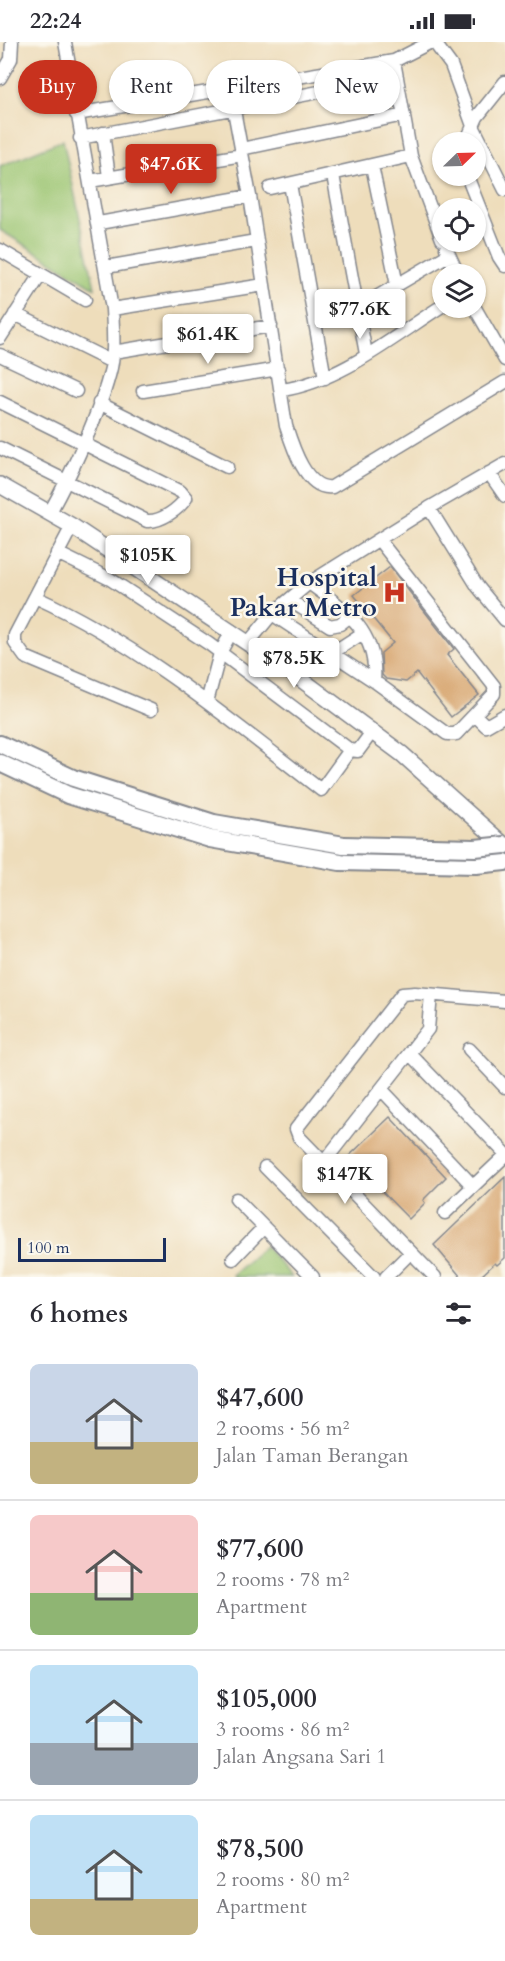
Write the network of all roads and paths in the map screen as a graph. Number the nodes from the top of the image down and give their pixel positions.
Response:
1 (12, 42) edge
2 (64, 42) edge
3 (432, 42) edge
4 (67, 60) edge
5 (396, 60) edge
6 (0, 78) edge
7 (505, 82) edge
8 (206, 93) edge
9 (400, 93) edge
10 (97, 111) edge
11 (206, 112) edge
12 (76, 114) edge
13 (234, 114) edge
14 (404, 115) junction
15 (472, 126) junction
16 (470, 132) edge
17 (103, 133) junction
18 (80, 138) junction
19 (242, 152) junction
20 (411, 156) junction
21 (372, 166) junction
22 (333, 175) junction
23 (109, 177) junction
24 (90, 181) junction
25 (290, 184) junction
26 (471, 186) edge
27 (270, 188) dead end
28 (505, 190) edge
29 (250, 196) junction
30 (432, 211) edge
31 (99, 223) junction
32 (256, 241) junction
33 (447, 252) edge
34 (1, 253) edge
35 (448, 255) junction
36 (453, 264) edge
37 (505, 266) edge
38 (106, 267) junction
39 (40, 276) junction
40 (264, 285) junction
41 (397, 285) junction
42 (85, 300) dead end
43 (358, 308) junction
44 (112, 309) junction
45 (432, 312) edge
46 (15, 314) junction
47 (482, 318) edge
48 (271, 326) junction
49 (0, 338) edge
50 (366, 354) junction
51 (0, 355) edge
52 (112, 357) junction
53 (505, 360) edge
54 (278, 369) junction
55 (325, 378) junction
56 (505, 382) edge
57 (282, 390) junction
58 (76, 391) dead end
59 (143, 391) dead end
60 (0, 402) edge
61 (99, 403) junction
62 (82, 443) junction
63 (0, 448) edge
64 (505, 464) edge
65 (227, 467) dead end
66 (489, 473) junction
67 (67, 481) junction
68 (0, 485) edge
69 (505, 496) edge
70 (429, 508) junction
71 (50, 512) junction
72 (72, 526) junction
73 (379, 540) junction
74 (57, 553) junction
75 (309, 583) junction
76 (35, 597) junction
77 (289, 600) junction
78 (272, 614) junction
79 (350, 616) junction
80 (505, 620) edge
81 (232, 631) junction
82 (363, 633) junction
83 (249, 642) junction
84 (220, 652) junction
85 (332, 653) junction
86 (374, 681) junction
87 (207, 702) junction
88 (151, 710) dead end
89 (475, 715) junction
90 (505, 715) edge
91 (372, 732) junction
92 (0, 744) edge
93 (350, 750) junction
94 (0, 763) edge
95 (505, 845) edge
96 (342, 853) junction
97 (505, 862) edge
98 (431, 995) junction
99 (505, 1000) edge
100 (469, 1049) dead end
101 (410, 1054) junction
102 (505, 1087) edge
103 (382, 1090) junction
104 (505, 1154) edge
105 (324, 1162) junction
106 (266, 1167) dead end
107 (473, 1186) junction
108 (236, 1199) dead end
109 (445, 1213) dead end
110 (264, 1227) junction
111 (411, 1252) junction
112 (233, 1259) dead end
113 (313, 1277) edge
114 (374, 1277) edge
115 (386, 1277) edge
116 (435, 1277) edge

1 - 6 street
2 - 4 street
3 - 5 street
3 - 15 street
7 - 15 street
8 - 10 street
9 - 14 street
11 - 17 street
12 - 18 street
13 - 19 street
14 - 19 street
14 - 20 street
15 - 16 street
15 - 28 street
17 - 18 street
17 - 23 street
18 - 24 street
19 - 23 street
19 - 29 street
20 - 21 street
20 - 30 street
21 - 22 street
21 - 41 street
22 - 25 street
22 - 43 street
23 - 24 street
24 - 31 street
25 - 27 street
25 - 55 street
26 - 37 street
29 - 31 street
29 - 32 street
31 - 38 street
32 - 38 street
32 - 40 street
33 - 35 street
34 - 39 street
35 - 36 street
35 - 41 street
38 - 44 street
39 - 42 street
39 - 46 street
40 - 44 street
40 - 48 street
41 - 43 street
43 - 50 street
44 - 52 street
45 - 50 street
46 - 49 street
46 - 52 street
47 - 53 street
48 - 52 street
48 - 54 street
50 - 55 street
51 - 58 street
52 - 61 street
54 - 57 street
54 - 59 street
55 - 57 street
56 - 57 street
60 - 62 street
61 - 62 street
61 - 65 street
62 - 67 street
62 - 67 street
63 - 67 street
64 - 66 street
66 - 69 street
66 - 70 street
67 - 71 street
68 - 71 main road
70 - 73 street
70 - 80 street
71 - 72 main road
72 - 74 street
72 - 81 main road
73 - 75 street
73 - 89 street
74 - 76 street
74 - 84 street
75 - 77 street
75 - 79 street
76 - 87 street
76 - 88 street
77 - 78 street
77 - 79 street
78 - 83 street
78 - 85 street
79 - 82 street
81 - 83 main road
81 - 84 street
82 - 85 street
82 - 86 street
83 - 91 main road
84 - 87 street
84 - 93 street
85 - 86 street
86 - 89 street
87 - 93 street
89 - 90 street
91 - 93 street
91 - 95 main road
92 - 96 highway
94 - 96 highway
95 - 96 highway, bridge
96 - 97 highway
98 - 99 street
98 - 101 street
98 - 105 street
100 - 102 street
101 - 103 street
101 - 104 street
103 - 105 street
103 - 107 street
104 - 107 street
105 - 111 street
106 - 114 street
107 - 109 street
108 - 110 street
110 - 112 street
110 - 113 street
111 - 115 street
111 - 116 street

